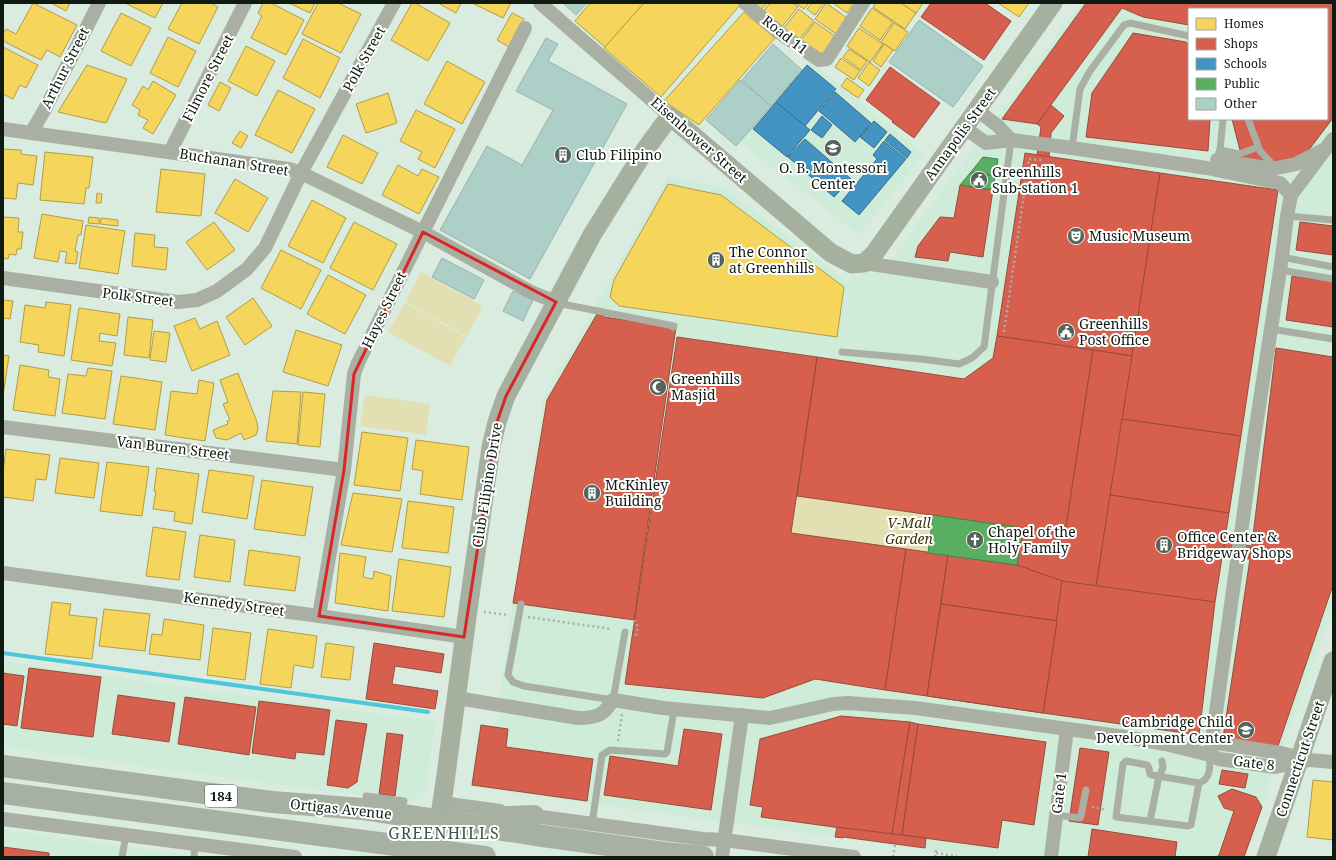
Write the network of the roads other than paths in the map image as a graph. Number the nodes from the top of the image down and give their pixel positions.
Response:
1 (99, 3) edge
2 (245, 3) edge
3 (394, 3) edge
4 (540, 3) edge
5 (745, 3) edge
6 (863, 3) edge
7 (1053, 3) edge
8 (525, 28) dead end
9 (1188, 36) edge
10 (977, 110) junction
11 (670, 116) junction
12 (1223, 120) edge
13 (1248, 120) edge
14 (965, 128) junction
15 (3, 129) edge
16 (31, 133) junction
17 (1254, 136) junction
18 (1011, 140) junction
19 (1330, 144) edge
20 (1072, 148) junction
21 (1253, 149) junction
22 (170, 152) junction
23 (1215, 159) junction
24 (1251, 165) junction
25 (1277, 168) junction
26 (301, 173) junction
27 (1291, 195) junction
28 (1287, 216) junction
29 (1333, 220) edge
30 (422, 232) junction
31 (879, 247) junction
32 (864, 263) junction
33 (1281, 264) junction
34 (1333, 267) edge
35 (906, 269) junction
36 (3, 278) edge
37 (1333, 279) edge
38 (992, 282) junction
39 (556, 302) junction
40 (673, 327) dead end
41 (1271, 329) junction
42 (1333, 339) edge
43 (842, 352) dead end
44 (3, 427) edge
45 (344, 470) junction
46 (3, 573) edge
47 (520, 604) dead end
48 (319, 616) junction
49 (625, 632) dead end
50 (464, 637) junction
51 (1333, 660) edge
52 (456, 698) junction
53 (613, 700) junction
54 (674, 710) junction
55 (742, 715) junction
56 (1067, 729) junction
57 (1211, 748) junction
58 (1164, 753) junction
59 (1302, 760) junction
60 (1333, 762) edge
61 (3, 766) edge
62 (1159, 776) junction
63 (1199, 783) junction
64 (1086, 790) dead end
65 (3, 793) edge
66 (366, 796) dead end
67 (404, 801) dead end
68 (441, 812) junction
69 (1056, 815) junction
70 (534, 816) junction
71 (3, 819) edge
72 (1150, 821) junction
73 (592, 824) junction
74 (472, 826) junction
75 (126, 835) junction
76 (724, 840) junction
77 (194, 850) edge
78 (435, 850) junction
79 (122, 857) edge
80 (295, 857) edge
81 (485, 857) edge
82 (703, 857) edge
83 (722, 857) edge
84 (854, 857) edge
85 (1051, 857) edge
86 (1266, 857) edge

1 - 16 street, Arthur Street
2 - 22 street, Filmore Street
3 - 26 street, Polk Street
4 - 11 street, Eisenhower Street
5 - 6 street, Road 11
7 - 10 street, Annapolis Street
8 - 30 street, Hayes Street
9 - 20 lane
10 - 14 street, Annapolis Street
10 - 18 street
11 - 32 street, Eisenhower Street
11 - 39 street, Club Filipino Drive
12 - 23 lane
13 - 17 lane
14 - 18 street
14 - 31 street, Annapolis Street
15 - 16 street, Buchanan Street
16 - 22 street, Buchanan Street
17 - 21 lane
17 - 25 lane
18 - 20 street
18 - 38 lane
19 - 25 street
19 - 27 street
20 - 23 street
21 - 23 lane
21 - 24 lane
22 - 26 street, Buchanan Street
23 - 24 street
23 - 27 street
24 - 25 street
26 - 30 street, Buchanan Street
26 - 36 street, Polk Street
27 - 28 street
28 - 29 lane
28 - 33 street
30 - 39 street, Buchanan Street
30 - 45 street, Hayes Street
31 - 32 street, Annapolis Street
31 - 35 street
32 - 35 street
33 - 34 lane
33 - 37 lane
33 - 41 street
35 - 38 street
38 - 43 lane
39 - 40 lane
39 - 50 street, Club Filipino Drive
41 - 42 lane
41 - 57 street
44 - 45 street, Van Buren Street
45 - 48 street, Hayes Street
46 - 48 street, Kennedy Street
47 - 53 lane
48 - 50 street, Kennedy Street
49 - 53 lane
50 - 52 street, Club Filipino Drive
51 - 59 street, Connecticut Street
52 - 53 street
52 - 68 street, Club Filipino Drive
53 - 54 street, Gate 8
54 - 55 street, Gate 8
54 - 73 lane
55 - 56 street, Gate 8
55 - 76 street
56 - 58 street, Gate 8
56 - 69 street, Gate 1
57 - 58 street, Gate 8
57 - 59 street, Gate 8
57 - 63 lane
58 - 62 lane
59 - 60 street, Gate 8
59 - 86 street, Connecticut Street
61 - 68 main road, Ortigas Avenue / 184
62 - 63 lane
62 - 72 lane
62 - 72 lane
63 - 72 lane
64 - 69 lane
65 - 78 main road, Ortigas Avenue / 184
66 - 67 lane
68 - 70 street
68 - 74 main road, Ortigas Avenue / 184
68 - 78 street, Club Filipino Drive
69 - 85 street, Gate 1
70 - 73 street
70 - 74 main road
71 - 75 street
73 - 76 street
74 - 82 main road, Ortigas Avenue / 184
75 - 77 street
75 - 79 lane
76 - 83 street
76 - 84 street
77 - 80 street
78 - 81 main road, Ortigas Avenue / 184

